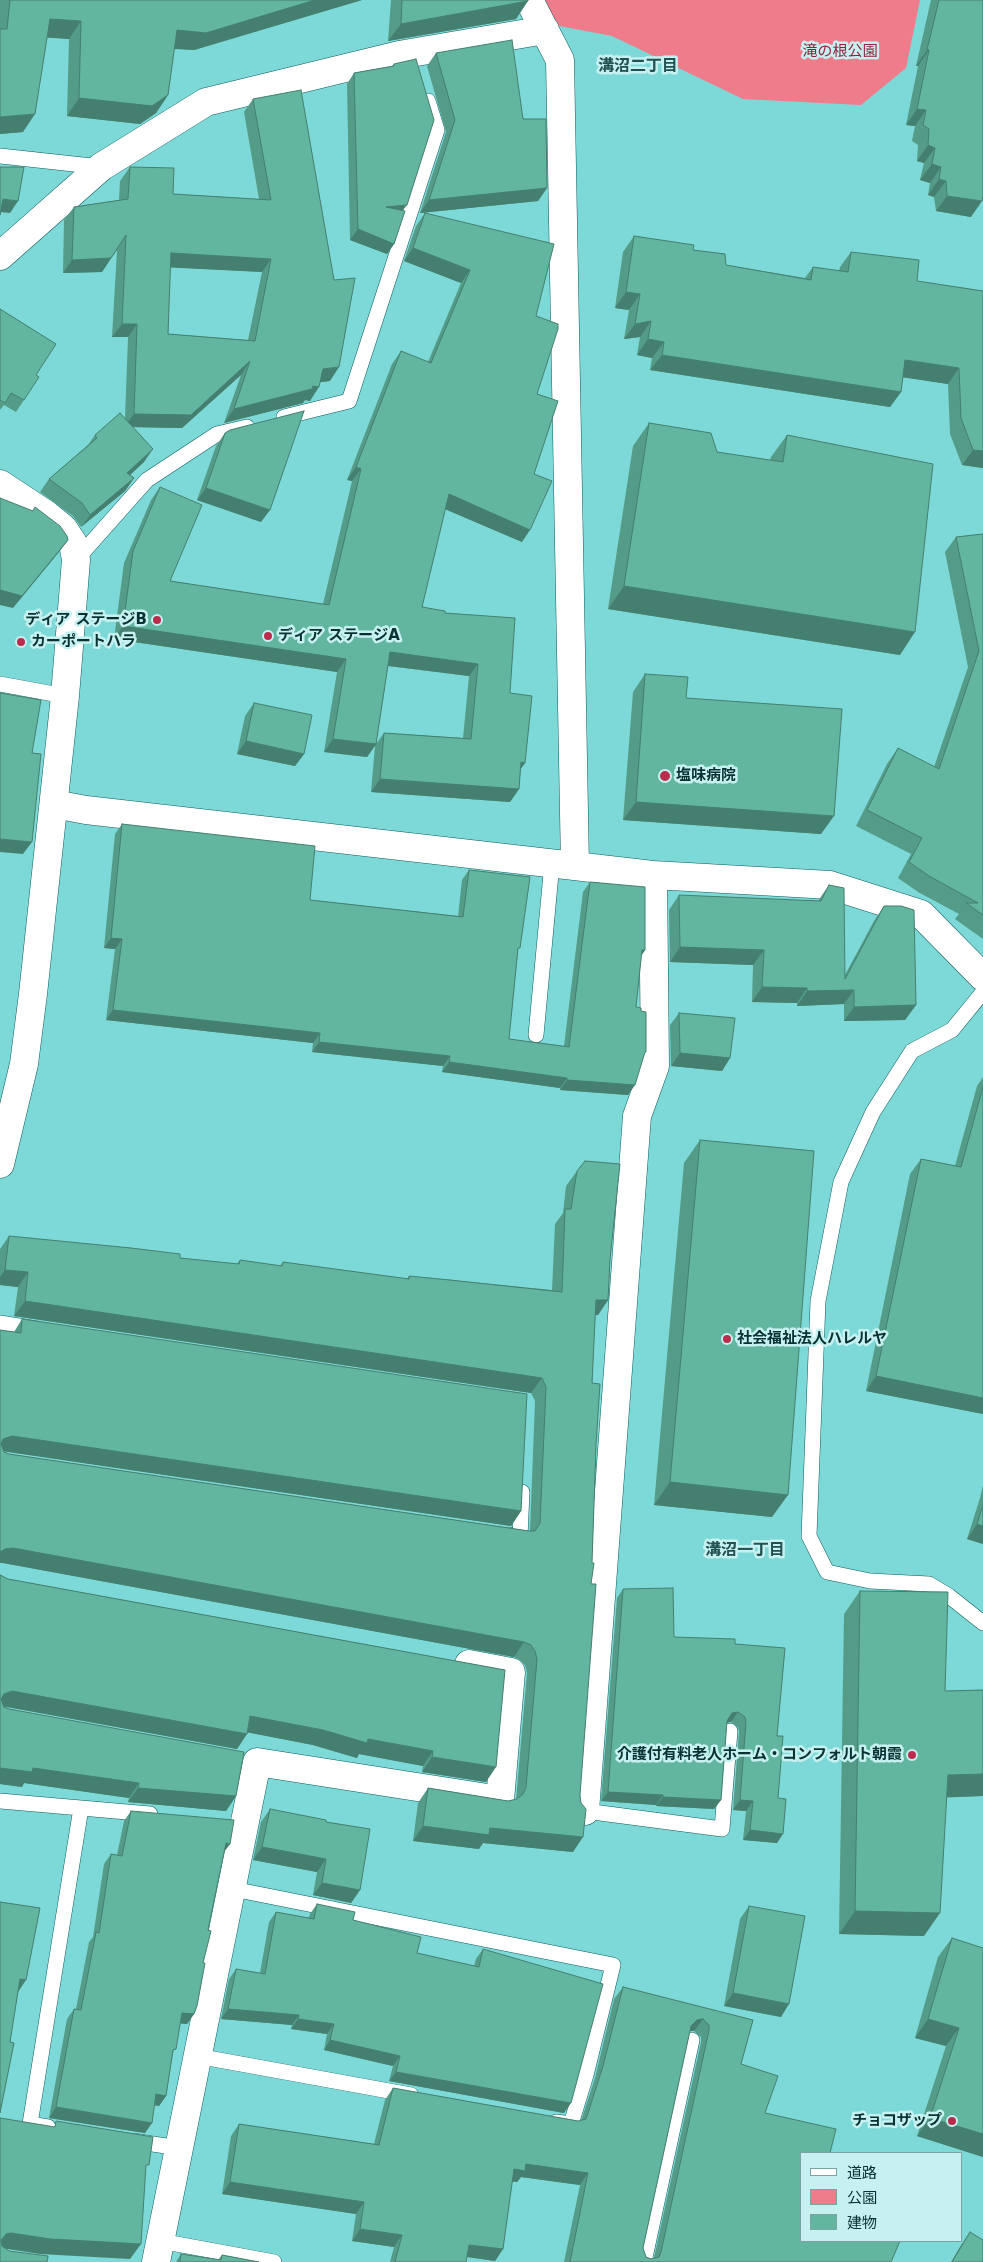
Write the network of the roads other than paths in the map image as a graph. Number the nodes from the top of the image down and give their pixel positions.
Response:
1 (529, 0) edge
2 (544, 30) junction
3 (424, 87) edge
4 (0, 156) edge
5 (100, 167) junction
6 (0, 256) edge
7 (0, 484) edge
8 (76, 560) junction
9 (0, 684) edge
10 (65, 696) junction
11 (54, 804) junction
12 (564, 864) junction
13 (653, 875) junction
14 (983, 977) edge
15 (983, 992) edge
16 (536, 1035) dead end
17 (0, 1164) edge
18 (0, 1323) edge
19 (49, 1330) edge
20 (523, 1479) edge
21 (491, 1533) edge
22 (983, 1623) edge
23 (442, 1660) edge
24 (730, 1731) edge
25 (0, 1801) edge
26 (81, 1808) junction
27 (585, 1811) joint
28 (169, 1815) edge
29 (232, 1889) junction
30 (692, 2040) edge
31 (197, 2056) junction
32 (428, 2098) edge
33 (543, 2119) edge
34 (67, 2130) edge
35 (114, 2138) edge
36 (179, 2148) junction
37 (158, 2252) edge
38 (274, 2262) edge
39 (644, 2262) edge

1 - 2 street
2 - 5 street
2 - 12 street
3 - 8 lane
4 - 5 lane
5 - 6 street
7 - 8 street
8 - 10 street
9 - 10 lane
10 - 11 street
11 - 12 street
11 - 17 street
12 - 13 street
12 - 16 lane
13 - 14 street
13 - 27 street
15 - 22 lane
18 - 19 lane
20 - 21 lane
23 - 29 street
24 - 27 lane
25 - 26 lane
26 - 28 lane
26 - 34 lane
29 - 31 street
29 - 33 lane
30 - 39 lane
31 - 32 lane
31 - 36 street
35 - 36 lane
36 - 37 street
37 - 38 lane

